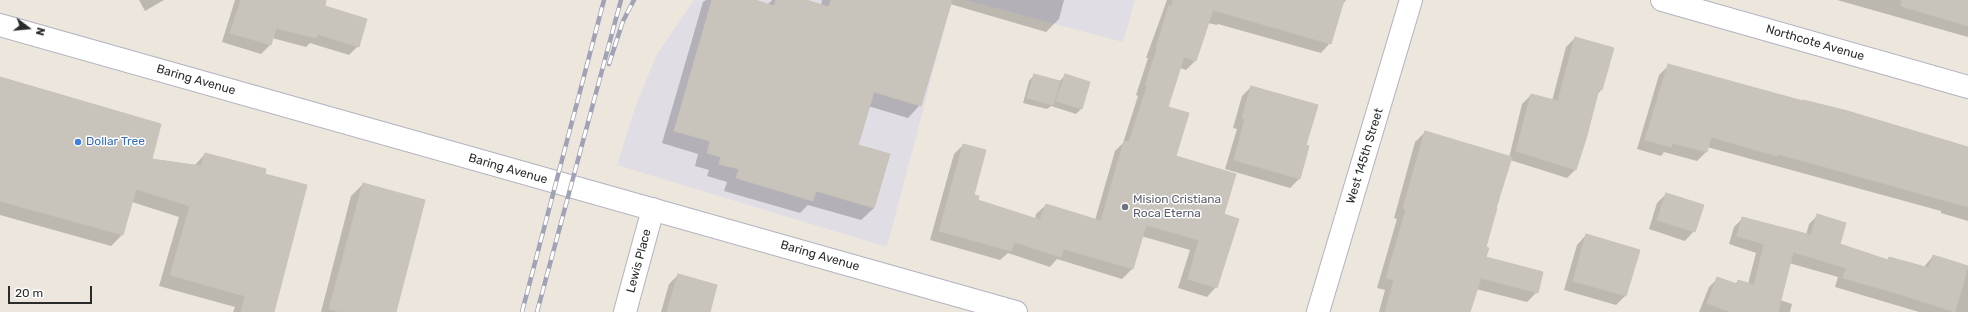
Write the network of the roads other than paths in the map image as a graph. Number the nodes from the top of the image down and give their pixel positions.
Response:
1 (1411, 0) edge
2 (1662, 0) edge
3 (0, 25) edge
4 (1968, 87) edge
5 (653, 209) junction
6 (626, 312) edge
7 (1016, 312) edge
8 (1318, 312) edge

1 - 8 street, West 145th Street
2 - 4 street, Northcote Avenue
3 - 5 street, Baring Avenue
5 - 6 street, Lewis Place
5 - 7 street, Baring Avenue

